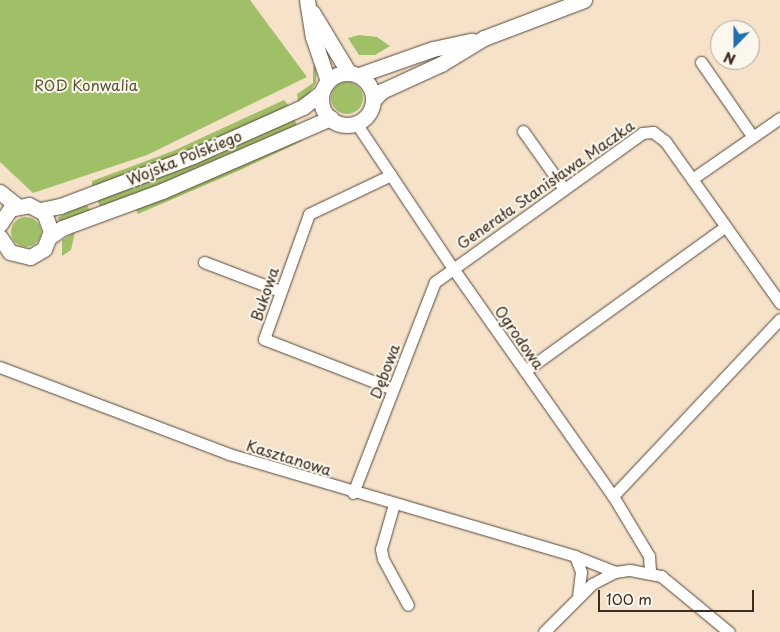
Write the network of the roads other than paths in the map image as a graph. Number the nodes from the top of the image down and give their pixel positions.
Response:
1 (584, 0) edge
2 (307, 2) edge
3 (484, 38) junction
4 (701, 62) dead end
5 (354, 74) junction
6 (325, 86) junction
7 (373, 100) junction
8 (331, 118) junction
9 (780, 118) edge
10 (356, 123) junction
11 (523, 131) dead end
12 (753, 137) junction
13 (390, 175) junction
14 (692, 179) junction
15 (564, 189) junction
16 (0, 192) edge
17 (17, 206) junction
18 (40, 210) junction
19 (0, 221) edge
20 (726, 227) junction
21 (51, 236) junction
22 (0, 237) edge
23 (5, 252) edge
24 (204, 262) dead end
25 (452, 267) junction
26 (280, 291) junction
27 (780, 303) edge
28 (780, 319) edge
29 (0, 367) edge
30 (525, 371) junction
31 (393, 389) junction
32 (353, 493) junction
33 (613, 496) junction
34 (394, 504) junction
35 (575, 556) junction
36 (615, 572) junction
37 (650, 572) junction
38 (578, 596) junction
39 (408, 605) dead end
40 (544, 632) edge
41 (729, 632) edge

1 - 3 street
2 - 5 street
2 - 6 street
3 - 5 street
3 - 7 street
4 - 12 street
5 - 6 street
5 - 7 street
6 - 8 street
6 - 18 street, Wojska Polskiego
7 - 10 street
8 - 10 street
8 - 21 street, Wojska Polskiego
9 - 12 street
10 - 13 street, Ogrodowa
11 - 15 street
12 - 14 street
13 - 25 street, Ogrodowa
13 - 26 street, Bukowa
14 - 15 street, Generała Stanisława Maczka
14 - 20 street, Generała Stanisława Maczka
15 - 25 street, Generała Stanisława Maczka
16 - 17 street
17 - 18 street
17 - 19 street
18 - 21 street
20 - 27 street, Generała Stanisława Maczka
20 - 30 street
21 - 23 street
22 - 23 street
24 - 26 street
25 - 30 street, Ogrodowa
25 - 31 street, Dębowa
26 - 31 street, Bukowa
28 - 33 street
29 - 32 street, Kasztanowa
30 - 33 street, Ogrodowa
31 - 32 street, Dębowa
32 - 34 street, Kasztanowa
33 - 37 street, Ogrodowa
34 - 35 street, Kasztanowa
34 - 39 street
35 - 36 street, Kasztanowa
35 - 38 street
36 - 37 street, Kasztanowa
36 - 38 street
37 - 41 street, Kasztanowa
38 - 40 street

